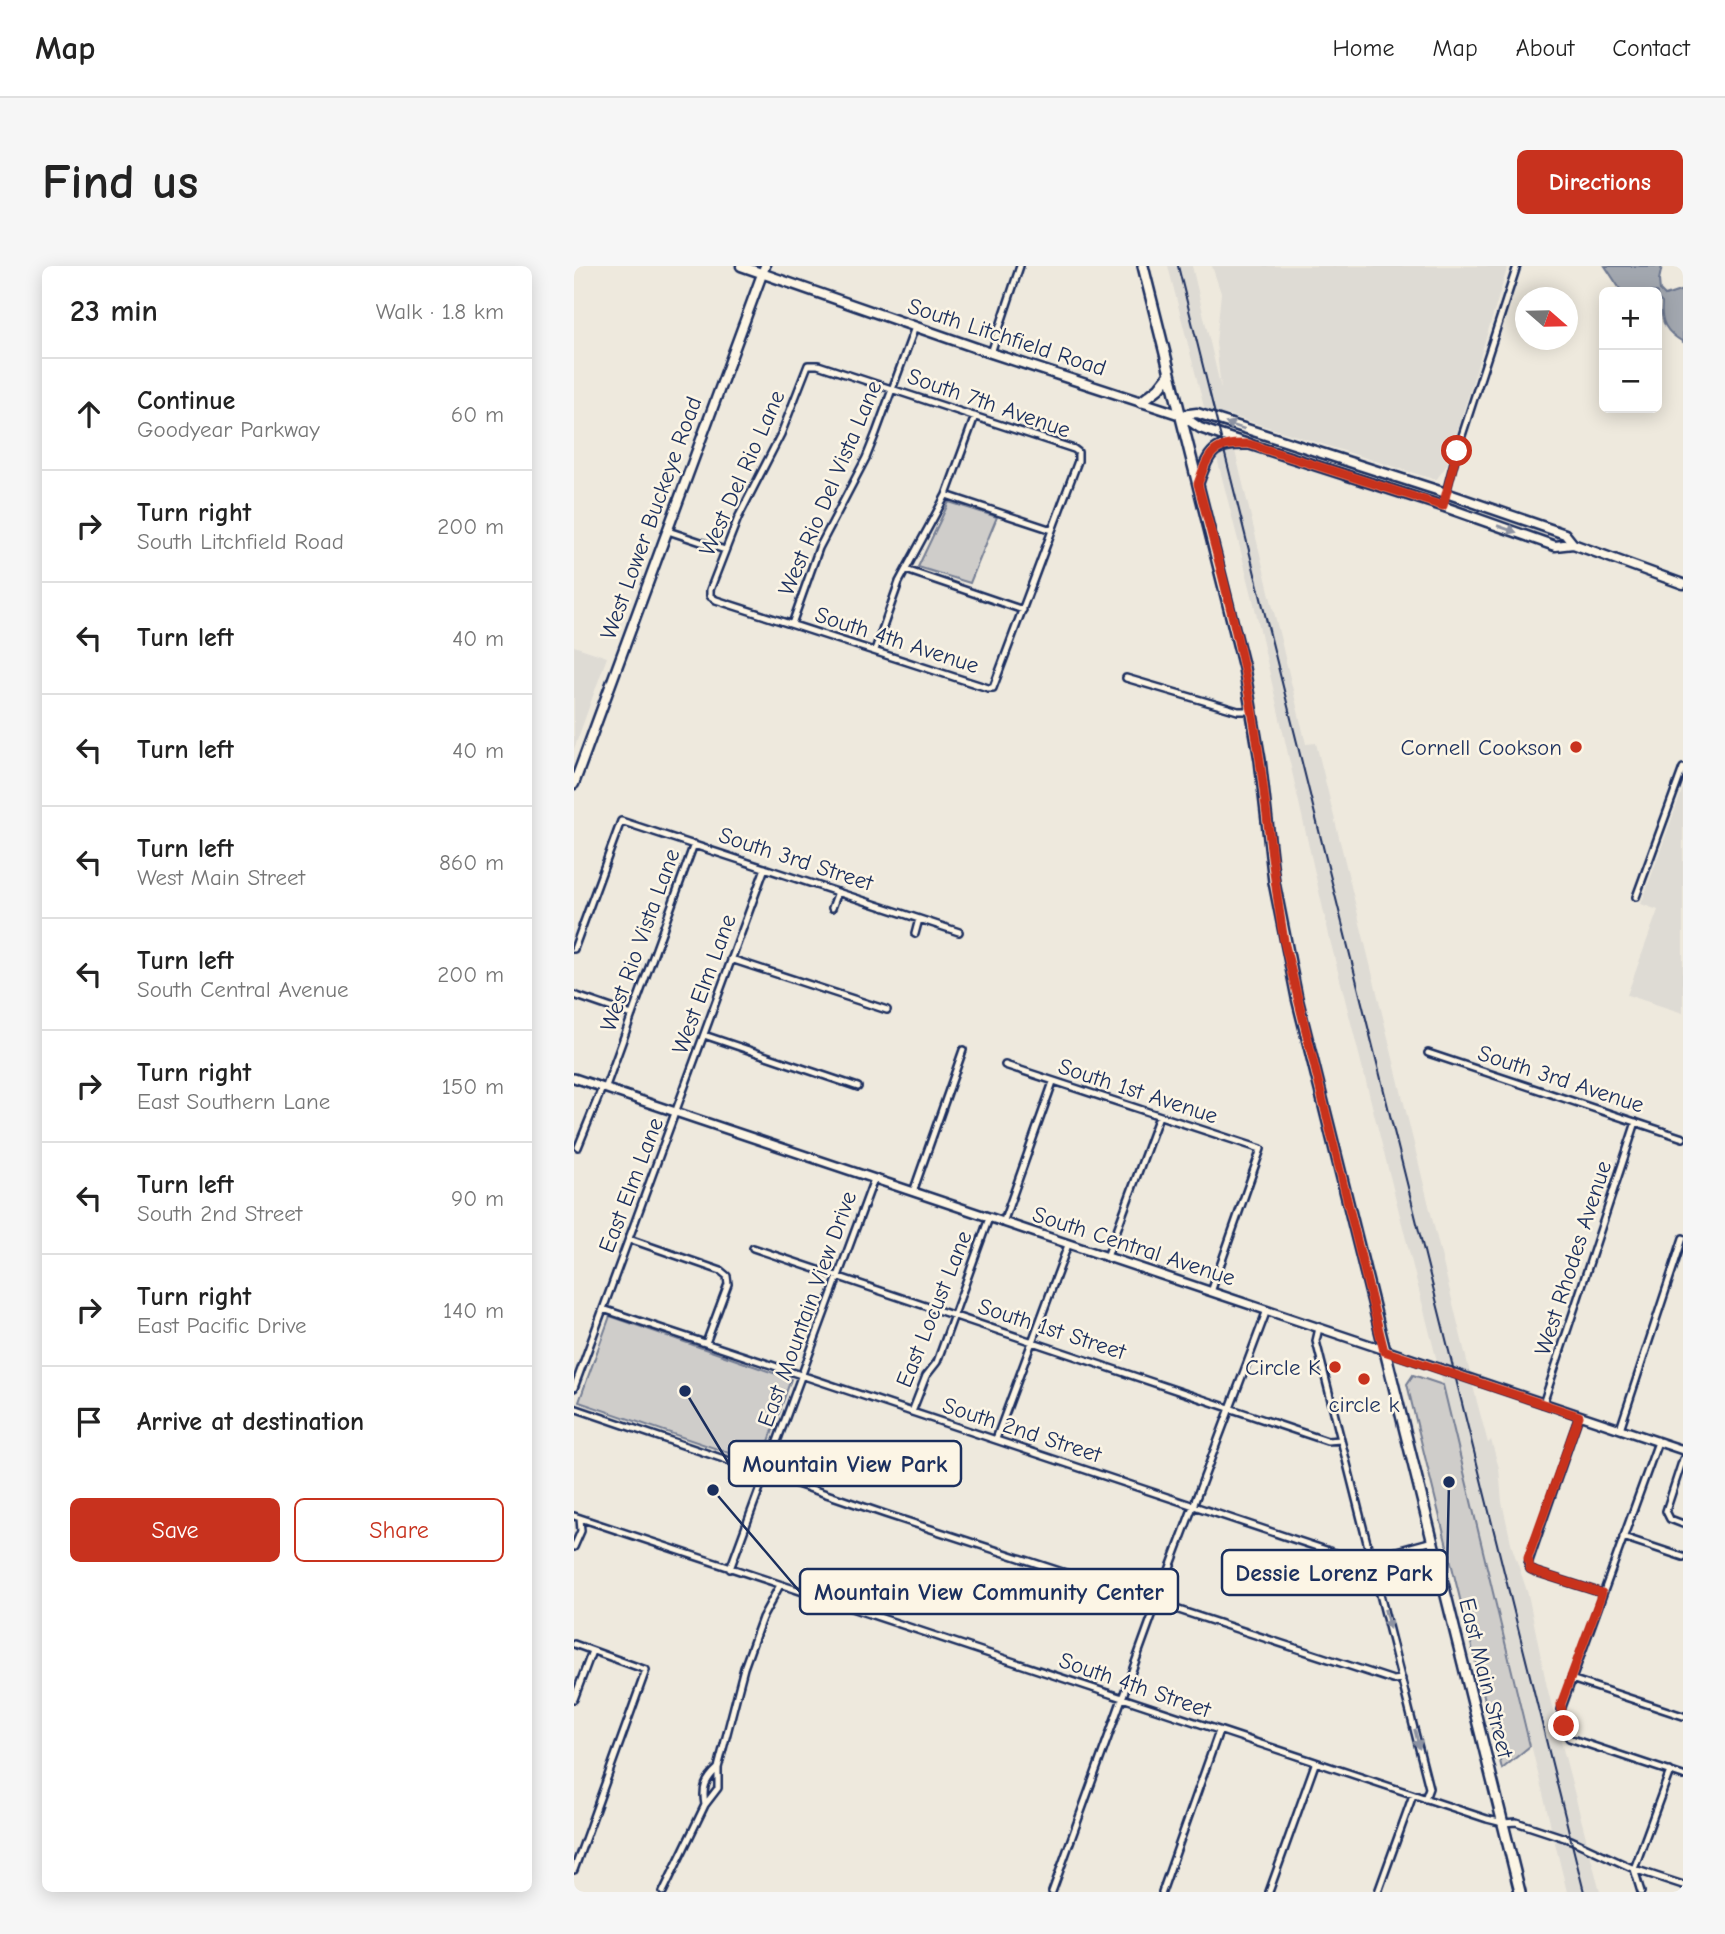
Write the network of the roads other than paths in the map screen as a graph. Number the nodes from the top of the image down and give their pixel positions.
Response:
1 (741, 266) edge
2 (1020, 266) edge
3 (1143, 266) edge
4 (1517, 266) edge
5 (764, 270) edge
6 (915, 327) junction
7 (991, 352) junction
8 (808, 365) joint
9 (1170, 374) junction
10 (892, 388) junction
11 (1141, 402) junction
12 (1181, 415) junction
13 (975, 416) junction
14 (1249, 444) junction
15 (1198, 484) junction
16 (1446, 492) junction
17 (946, 495) junction
18 (1443, 506) junction
19 (1052, 530) junction
20 (668, 531) junction
21 (1565, 534) junction
22 (1573, 544) junction
23 (1555, 546) junction
24 (725, 550) junction
25 (906, 570) junction
26 (1683, 584) edge
27 (710, 596) joint
28 (1023, 610) junction
29 (792, 624) junction
30 (875, 650) junction
31 (1126, 678) dead end
32 (1252, 711) junction
33 (1683, 768) edge
34 (574, 784) edge
35 (694, 844) junction
36 (765, 867) junction
37 (838, 892) junction
38 (1636, 897) dead end
39 (832, 908) dead end
40 (919, 919) junction
41 (959, 932) dead end
42 (915, 934) dead end
43 (574, 949) edge
44 (731, 959) junction
45 (574, 995) edge
46 (887, 1010) dead end
47 (632, 1015) junction
48 (704, 1035) junction
49 (963, 1050) dead end
50 (1428, 1053) dead end
51 (1005, 1065) dead end
52 (574, 1078) edge
53 (1053, 1082) junction
54 (858, 1087) dead end
55 (603, 1088) junction
56 (677, 1112) junction
57 (1159, 1116) junction
58 (1636, 1122) junction
59 (1683, 1138) edge
60 (578, 1147) dead end
61 (874, 1179) junction
62 (913, 1192) junction
63 (989, 1218) junction
64 (1003, 1223) junction
65 (1683, 1238) edge
66 (629, 1239) junction
67 (1068, 1245) junction
68 (753, 1248) dead end
69 (1107, 1257) junction
70 (837, 1277) junction
71 (1211, 1292) junction
72 (603, 1309) junction
73 (1267, 1310) junction
74 (954, 1315) junction
75 (1319, 1328) junction
76 (1031, 1340) junction
77 (706, 1343) junction
78 (1384, 1351) junction
79 (801, 1375) junction
80 (574, 1388) edge
81 (1543, 1404) junction
82 (1231, 1407) junction
83 (574, 1408) edge
84 (912, 1412) junction
85 (1579, 1416) junction
86 (1620, 1429) junction
87 (996, 1439) junction
88 (1341, 1440) junction
89 (1658, 1442) junction
90 (1683, 1450) edge
91 (1683, 1459) edge
92 (765, 1472) junction
93 (1195, 1505) junction
94 (577, 1517) edge
95 (1683, 1524) edge
96 (574, 1525) edge
97 (1623, 1536) junction
98 (1433, 1541) junction
99 (574, 1547) edge
100 (1683, 1556) edge
101 (1371, 1558) junction
102 (730, 1569) junction
103 (779, 1585) junction
104 (1602, 1593) junction
105 (1157, 1602) junction
106 (574, 1644) edge
107 (592, 1651) junction
108 (1402, 1679) junction
109 (1571, 1679) junction
110 (574, 1699) edge
111 (1122, 1699) junction
112 (1683, 1716) edge
113 (1219, 1731) junction
114 (1315, 1764) junction
115 (718, 1768) junction
116 (1670, 1771) junction
117 (1683, 1776) edge
118 (1413, 1795) junction
119 (1424, 1799) junction
120 (705, 1805) junction
121 (1503, 1823) junction
122 (574, 1869) edge
123 (1634, 1869) junction
124 (1683, 1885) edge
125 (663, 1892) edge
126 (1052, 1892) edge
127 (1161, 1892) edge
128 (1269, 1892) edge
129 (1378, 1892) edge
130 (1520, 1892) edge
131 (1641, 1892) edge

1 - 5 main road, South Litchfield Road
2 - 7 street
3 - 9 main road, East Main Street
4 - 16 street
5 - 6 main road, South Litchfield Road
5 - 20 main road, West Lower Buckeye Road
6 - 7 main road, South Litchfield Road
6 - 10 street, West Rio Del Vista Lane
7 - 11 main road, South Litchfield Road
8 - 10 street, South 7th Avenue
8 - 24 street, West Del Rio Lane
9 - 11 main road
9 - 12 main road, East Main Street
10 - 13 street, South 7th Avenue
10 - 29 street, West Rio Del Vista Lane
11 - 12 main road, South Litchfield Road
12 - 14 main road, South Litchfield Road
12 - 15 main road, East Main Street
16 -> 12 main road, South Litchfield Road
13 - 17 street
13 - 19 street, South 7th Avenue
14 - 15 main road
14 - 18 main road, South Litchfield Road
15 - 32 main road, East Main Street
16 - 18 main road
16 - 21 main road, South Litchfield Road
17 - 19 street
17 - 25 street
18 -> 23 main road, South Litchfield Road
19 - 28 street
20 - 24 street
20 - 34 main road, West Lower Buckeye Road
21 - 22 main road
21 - 23 main road
22 - 23 main road, South Litchfield Road
22 - 26 main road, South Litchfield Road
24 - 27 street, West Del Rio Lane
25 - 28 street
25 - 30 street
27 - 29 street, South 4th Avenue
28 - 30 street, South 4th Avenue
29 - 30 street, South 4th Avenue
31 - 32 street
32 - 78 main road, East Main Street
33 - 38 street
35 - 36 street, South 3rd Street
35 - 43 street, South 3rd Street
35 - 47 street, West Rio Vista Lane
36 - 37 street, South 3rd Street
36 - 44 street, West Elm Lane
37 - 39 street
37 - 40 street, South 3rd Street
40 - 41 street, South 3rd Street
40 - 42 street
44 - 46 street
44 - 48 street, West Elm Lane
45 - 47 street
47 - 55 street, West Rio Vista Lane
48 - 54 street
48 - 56 street, West Elm Lane
49 - 62 street
50 - 58 street, South 3rd Avenue
51 - 53 street, South 1st Avenue
52 - 55 street, South Central Avenue
53 - 57 street, South 1st Avenue
53 - 64 street
55 - 56 street, South Central Avenue
55 - 60 street, West Rio Vista Lane
56 - 61 street, South Central Avenue
56 - 66 street, East Elm Lane
57 - 69 street
57 - 71 street, South 1st Avenue
58 - 59 street, South 3rd Avenue
58 - 81 street, West Rhodes Avenue
61 - 62 street, South Central Avenue
61 - 70 street, East Mountain View Drive
62 - 63 street, South Central Avenue
63 - 64 street, South Central Avenue
63 - 74 street, East Locust Lane
64 - 67 street, South Central Avenue
65 - 86 street
66 - 72 street, East Elm Lane
66 - 77 street
67 - 69 street, South Central Avenue
67 - 76 street
68 - 70 street, South 1st Street
69 - 71 street, South Central Avenue
70 - 74 street, South 1st Street
70 - 79 street, East Mountain View Drive
71 - 73 street, South Central Avenue
72 - 77 street, South 2nd Street
72 - 80 street, East Elm Lane
73 - 75 street, South Central Avenue
73 - 82 street
74 - 76 street, South 1st Street
74 - 84 street, East Locust Lane
75 - 78 street, South Central Avenue
75 - 88 street
76 - 82 street, South 1st Street
76 - 87 street
77 - 79 street, South 2nd Street
78 - 81 street, South Central Avenue
78 - 98 main road, East Main Street
79 - 84 street, South 2nd Street
79 - 92 street, East Mountain View Drive
81 - 85 street, South Central Avenue
82 - 88 street, South 1st Street
82 - 93 street
83 - 92 street
84 - 87 street, South 2nd Street
85 - 86 street, South Central Avenue
85 - 104 street
86 - 89 street, South Central Avenue
87 - 93 street, South 2nd Street
88 - 101 street
89 - 90 street, South Central Avenue
89 - 97 street
91 - 95 street
92 - 102 street, East Mountain View Drive
92 - 105 street
93 - 101 street, South 2nd Street
93 - 105 street
94 - 96 street
94 - 99 street
94 - 102 street, South 4th Street
97 - 100 street
97 - 104 street
98 - 101 street, South 2nd Street
98 - 121 main road, East Main Street
101 -> 108 street
102 - 103 street, South 4th Street
103 - 111 street, South 4th Street
103 - 115 street
104 - 109 street
105 - 108 street
105 - 111 street
106 - 107 street
107 - 110 street
107 - 122 street
108 -> 119 street
109 - 112 street
109 - 116 street
111 - 113 street, South 4th Street
111 - 126 street
113 - 114 street, South 4th Street
113 - 127 street
114 - 118 street, South 4th Street
114 - 128 street
115 - 120 street
115 - 120 street
116 - 117 street
116 - 123 street
118 - 119 street, South 4th Street
118 - 129 street
119 - 121 street, South 4th Street
120 - 125 street
121 - 123 street, South 4th Street
121 - 130 main road, East Main Street
123 - 124 street, South 4th Street
123 - 131 street

